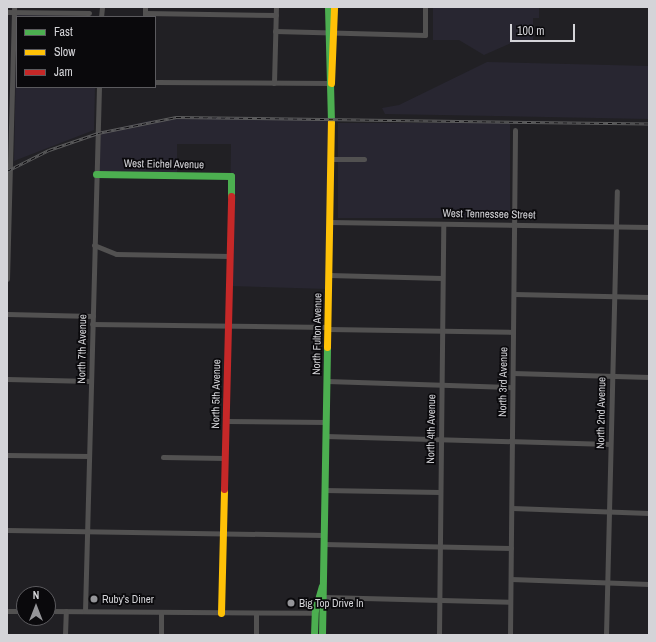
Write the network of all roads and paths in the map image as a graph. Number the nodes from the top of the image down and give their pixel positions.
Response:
1 (145, 7) edge
2 (276, 7) edge
3 (328, 7) edge
4 (334, 7) edge
5 (425, 7) edge
6 (14, 10) edge
7 (7, 12) edge
8 (89, 13) dead end
9 (145, 15) edge
10 (276, 15) junction
11 (275, 31) junction
12 (330, 32) junction
13 (9, 80) edge
14 (156, 82) edge
15 (274, 83) junction
16 (331, 83) junction
17 (99, 88) edge
18 (515, 130) dead end
19 (330, 159) junction
20 (364, 159) dead end
21 (96, 174) junction
22 (231, 176) joint
23 (617, 191) dead end
24 (329, 222) junction
25 (444, 224) junction
26 (515, 225) junction
27 (615, 226) junction
28 (649, 227) edge
29 (94, 245) junction
30 (230, 256) junction
31 (329, 275) junction
32 (442, 278) junction
33 (7, 279) edge
34 (514, 294) junction
35 (614, 296) junction
36 (649, 297) edge
37 (7, 314) edge
38 (93, 316) junction
39 (92, 324) junction
40 (228, 326) junction
41 (328, 328) junction
42 (442, 331) junction
43 (513, 332) junction
44 (513, 373) junction
45 (612, 376) junction
46 (649, 377) edge
47 (7, 379) edge
48 (91, 380) junction
49 (327, 381) junction
50 (441, 385) junction
51 (512, 387) junction
52 (226, 421) junction
53 (326, 422) junction
54 (325, 436) junction
55 (441, 439) junction
56 (512, 441) junction
57 (610, 444) junction
58 (7, 455) edge
59 (89, 456) junction
60 (163, 457) dead end
61 (225, 458) junction
62 (324, 490) junction
63 (440, 492) junction
64 (512, 508) junction
65 (609, 511) junction
66 (649, 513) edge
67 (7, 530) edge
68 (87, 532) junction
69 (223, 533) junction
70 (323, 535) junction
71 (323, 544) junction
72 (440, 546) junction
73 (511, 548) junction
74 (511, 579) junction
75 (607, 582) junction
76 (649, 584) edge
77 (322, 585) junction
78 (324, 597) junction
79 (439, 600) junction
80 (510, 602) junction
81 (56, 611) edge
82 (66, 611) junction
83 (85, 612) junction
84 (161, 612) junction
85 (221, 613) junction
86 (256, 613) junction
87 (314, 613) junction
88 (65, 635) edge
89 (161, 635) edge
90 (256, 635) edge
91 (314, 635) edge
92 (322, 635) edge
93 (439, 635) edge
94 (510, 635) edge
95 (606, 635) edge

1 - 9 street
2 - 10 street
3 - 12 main road, North Fulton Avenue
4 - 12 main road, North Fulton Avenue
5 - 12 street
6 - 7 street
6 - 8 street
6 - 13 street
9 - 10 street
10 - 11 street
11 - 12 street
11 - 15 street
12 - 16 main road, North Fulton Avenue
13 - 33 street
14 - 15 street
15 - 16 street
16 - 19 main road, North Fulton Avenue
17 - 21 street, North 7th Avenue
18 - 26 street, North 3rd Avenue
19 - 20 street
19 - 24 main road, North Fulton Avenue
21 - 22 main road, West Eichel Avenue
21 - 29 street, North 7th Avenue
22 - 30 main road, North 5th Avenue
23 - 27 street, North 2nd Avenue
24 - 25 street, West Tennessee Street
24 - 31 main road, North Fulton Avenue
25 - 26 street, West Tennessee Street
25 - 32 street, North 4th Avenue
26 - 27 street, West Tennessee Street
26 - 34 street, North 3rd Avenue
27 - 28 street, West Tennessee Street
27 - 35 street, North 2nd Avenue
29 - 30 street
29 - 38 street, North 7th Avenue
30 - 40 main road, North 5th Avenue
31 - 32 street
31 - 41 main road, North Fulton Avenue
32 - 42 street, North 4th Avenue
34 - 35 street
34 - 43 street, North 3rd Avenue
35 - 36 street
35 - 45 street, North 2nd Avenue
37 - 38 street
38 - 39 street, North 7th Avenue
39 - 40 street
39 - 48 street, North 7th Avenue
40 - 41 street
40 - 52 main road, North 5th Avenue
41 - 42 street
41 - 49 main road, North Fulton Avenue
42 - 43 street
42 - 50 street, North 4th Avenue
43 - 44 street, North 3rd Avenue
44 - 45 street
44 - 51 street, North 3rd Avenue
45 - 46 street
45 - 57 street, North 2nd Avenue
47 - 48 street
48 - 59 street, North 7th Avenue
49 - 50 street
49 - 53 main road, North Fulton Avenue
50 - 51 street
50 - 55 street, North 4th Avenue
51 - 56 street, North 3rd Avenue
52 - 53 street
52 - 61 main road, North 5th Avenue
53 - 54 main road, North Fulton Avenue
54 - 55 street
54 - 62 main road, North Fulton Avenue
55 - 56 street
55 - 63 street, North 4th Avenue
56 - 57 street
56 - 64 street, North 3rd Avenue
57 - 65 street, North 2nd Avenue
58 - 59 street
59 - 68 street, North 7th Avenue
60 - 61 street
61 - 69 main road, North 5th Avenue
62 - 63 street
62 - 70 main road, North Fulton Avenue
63 - 72 street, North 4th Avenue
64 - 65 street
64 - 73 street, North 3rd Avenue
65 - 66 street
65 - 75 street, North 2nd Avenue
67 - 68 street
68 - 69 street
68 - 83 street, North 7th Avenue
69 - 70 street
69 - 85 main road, North 5th Avenue
70 - 71 main road, North Fulton Avenue
71 - 72 street
71 - 77 main road, North Fulton Avenue
72 - 73 street
72 - 79 street, North 4th Avenue
73 - 74 street, North 3rd Avenue
74 - 75 street
74 - 80 street, North 3rd Avenue
75 - 76 street
75 - 95 street, North 2nd Avenue
77 - 78 main road, North Fulton Avenue
77 - 87 main road, North Fulton Avenue
78 - 79 street
78 - 92 main road, North Fulton Avenue
79 - 80 street
79 - 93 street, North 4th Avenue
80 - 94 street, North 3rd Avenue
81 - 82 street
82 - 83 street
82 - 88 street
83 - 84 street
84 - 85 street
84 - 89 street
85 - 86 street
86 - 87 street
86 - 90 street
87 - 91 main road, North Fulton Avenue

